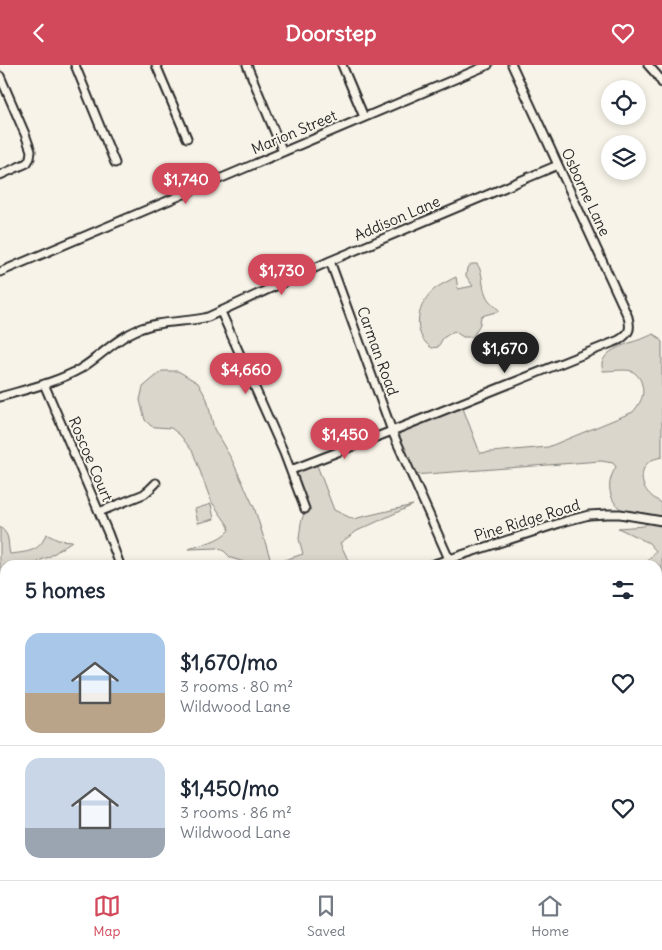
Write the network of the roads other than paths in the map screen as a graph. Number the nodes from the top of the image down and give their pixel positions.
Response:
1 (75, 65) edge
2 (156, 65) edge
3 (247, 65) edge
4 (342, 65) edge
5 (488, 65) edge
6 (512, 65) edge
7 (648, 65) edge
8 (0, 76) edge
9 (662, 83) edge
10 (364, 117) junction
11 (187, 138) dead end
12 (283, 152) junction
13 (115, 163) dead end
14 (558, 165) junction
15 (0, 175) edge
16 (330, 261) junction
17 (0, 272) edge
18 (221, 311) junction
19 (44, 384) junction
20 (0, 397) edge
21 (392, 431) junction
22 (291, 470) junction
23 (156, 483) dead end
24 (305, 509) dead end
25 (99, 512) junction
26 (662, 521) edge
27 (449, 559) junction
28 (118, 560) edge
29 (446, 560) edge

1 - 13 street
2 - 11 street
3 - 12 street
4 - 10 street
5 - 10 street, Marion Street
6 - 14 street, Osborne Lane
7 - 9 street
8 - 15 street
10 - 12 street, Marion Street
12 - 17 street, Marion Street
14 - 16 street, Addison Lane
14 - 21 street, Osborne Lane
16 - 18 street, Addison Lane
16 - 21 street, Carman Road
18 - 19 street, Addison Lane
18 - 22 street
19 - 20 street, Addison Lane
19 - 25 street, Roscoe Court
21 - 22 street
21 - 27 street, Carman Road
22 - 24 street
23 - 25 street, Roscoe Court
25 - 28 street
26 - 27 street, Pine Ridge Road
27 - 29 street, Pine Ridge Road

